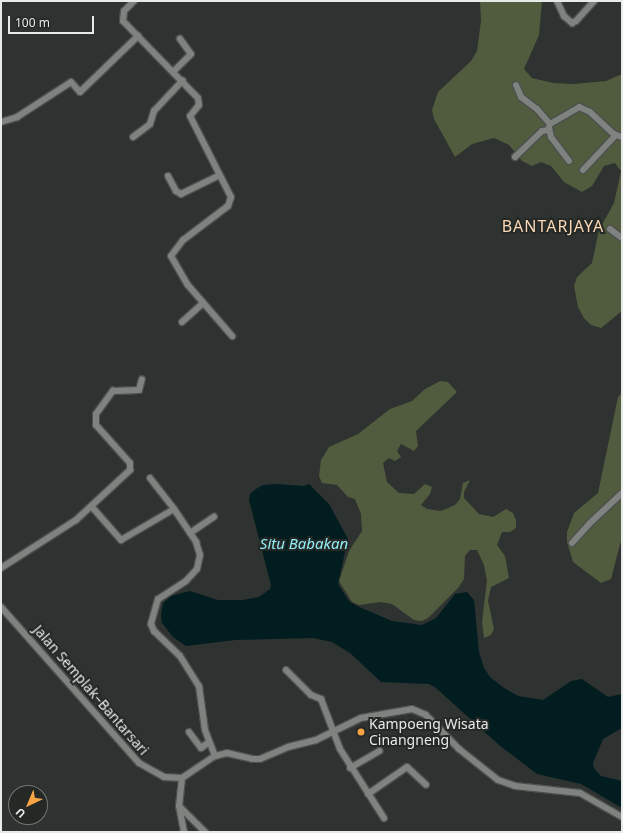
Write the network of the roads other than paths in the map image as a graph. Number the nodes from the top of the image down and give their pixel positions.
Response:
1 (134, 1) edge
2 (557, 1) edge
3 (594, 1) edge
4 (138, 36) junction
5 (180, 39) dead end
6 (174, 72) junction
7 (183, 80) junction
8 (516, 85) dead end
9 (1, 122) edge
10 (549, 127) junction
11 (619, 136) edge
12 (133, 137) dead end
13 (515, 157) dead end
14 (569, 160) dead end
15 (583, 170) dead end
16 (220, 175) junction
17 (168, 176) dead end
18 (610, 229) dead end
19 (622, 238) edge
20 (203, 303) junction
21 (182, 322) dead end
22 (232, 336) dead end
23 (142, 378) dead end
24 (150, 478) dead end
25 (622, 493) edge
26 (92, 507) junction
27 (174, 509) junction
28 (214, 517) dead end
29 (190, 533) junction
30 (572, 543) dead end
31 (1, 568) edge
32 (1, 607) edge
33 (286, 670) dead end
34 (189, 732) dead end
35 (334, 732) junction
36 (209, 742) junction
37 (380, 751) dead end
38 (216, 756) junction
39 (350, 768) junction
40 (182, 778) junction
41 (426, 785) dead end
42 (368, 794) junction
43 (179, 806) junction
44 (622, 817) edge
45 (384, 818) dead end
46 (184, 832) edge
47 (205, 832) edge

1 - 4 street
2 - 3 street
4 - 6 street
4 - 9 street
5 - 6 street
6 - 7 street
7 - 12 street
7 - 16 street
8 - 10 street
10 - 11 street
10 - 13 street
10 - 14 street
11 - 15 street
16 - 17 street
16 - 20 street
18 - 19 street
20 - 21 street
20 - 22 street
23 - 26 street
24 - 27 street
25 - 30 street
26 - 27 street
26 - 31 street
27 - 29 street
28 - 29 street
29 - 36 street
32 - 40 street, Jalan Semplak–Bantarsari
33 - 35 street
34 - 36 street
35 - 38 street
35 - 39 street
35 - 44 street
36 - 38 street
37 - 39 street
38 - 40 street
39 - 42 street
40 - 43 street
41 - 42 street
42 - 45 street
43 - 46 street
43 - 47 street

